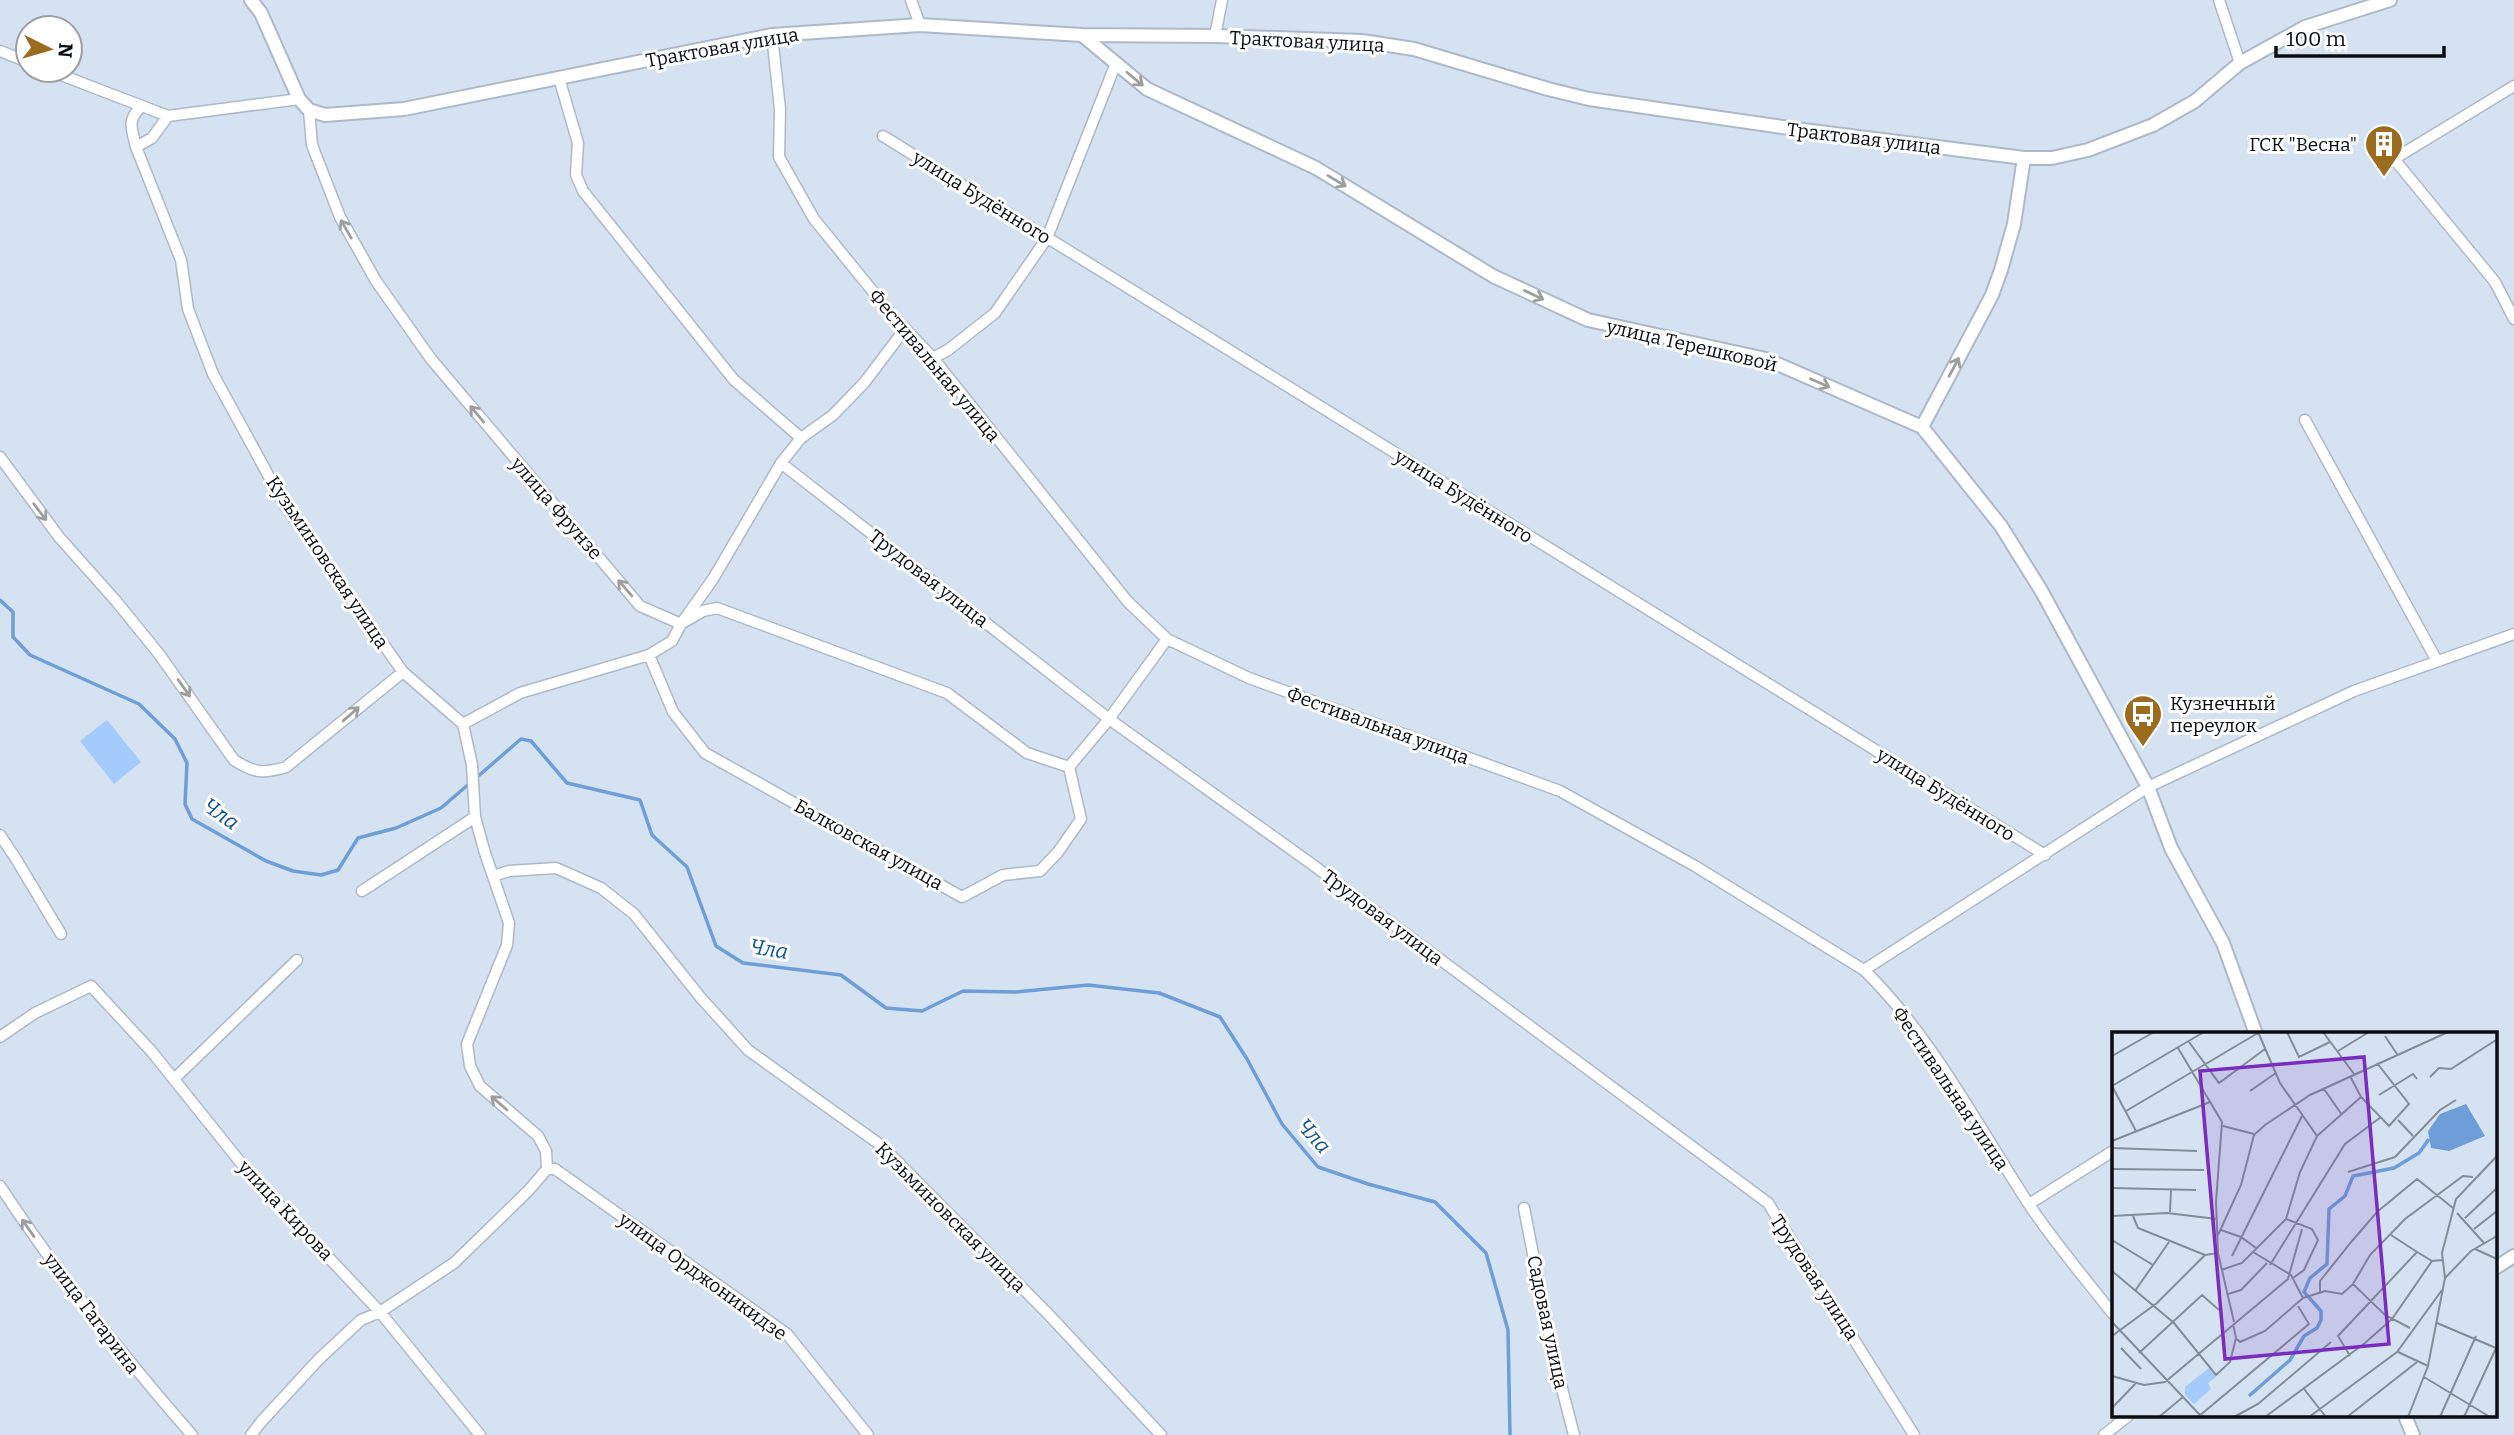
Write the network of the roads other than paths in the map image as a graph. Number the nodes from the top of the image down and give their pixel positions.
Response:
1 (251, 0) edge
2 (911, 0) edge
3 (1222, 0) edge
4 (2219, 0) edge
5 (2390, 0) edge
6 (920, 25) junction
7 (772, 35) junction
8 (1082, 35) junction
9 (1215, 36) junction
10 (1116, 63) junction
11 (2240, 64) junction
12 (559, 78) junction
13 (84, 84) edge
14 (2514, 86) edge
15 (299, 99) junction
16 (142, 106) junction
17 (309, 110) junction
18 (168, 116) junction
19 (883, 136) dead end
20 (136, 147) junction
21 (2024, 158) junction
22 (1047, 237) junction
23 (2514, 318) edge
24 (905, 329) junction
25 (933, 358) junction
26 (2305, 420) dead end
27 (1922, 427) junction
28 (801, 438) junction
29 (0, 457) edge
30 (781, 463) junction
31 (681, 624) junction
32 (2514, 634) edge
33 (1167, 639) junction
34 (649, 654) junction
35 (2437, 661) junction
36 (403, 672) junction
37 (1109, 719) junction
38 (463, 724) junction
39 (1069, 767) junction
40 (2148, 787) junction
41 (475, 817) junction
42 (0, 835) edge
43 (2045, 855) junction
44 (493, 876) junction
45 (362, 891) dead end
46 (61, 934) dead end
47 (297, 960) dead end
48 (1864, 970) junction
49 (2255, 1032) edge
50 (0, 1037) edge
51 (174, 1079) junction
52 (2112, 1151) edge
53 (547, 1169) junction
54 (0, 1186) edge
55 (2029, 1204) junction
56 (1524, 1208) dead end
57 (2514, 1256) edge
58 (2496, 1267) edge
59 (380, 1312) junction
60 (2112, 1313) edge
61 (2125, 1418) edge
62 (2406, 1418) edge
63 (192, 1435) edge
64 (251, 1435) edge
65 (480, 1435) edge
66 (868, 1435) edge
67 (1161, 1435) edge
68 (1574, 1435) edge
69 (1914, 1435) edge
70 (2104, 1435) edge
71 (2413, 1435) edge

1 - 15 street
2 - 6 street
3 - 9 street
4 - 11 street
5 - 11 street, Трактовая улица
6 - 7 street, Трактовая улица
6 - 8 street, Трактовая улица
7 - 12 street, Трактовая улица
7 - 24 street, Фестивальная улица
8 - 9 street, Трактовая улица
8 - 10 street, улица Терешковой
9 - 21 street, Трактовая улица
10 - 22 street
10 -> 27 street, улица Терешковой
11 - 21 street, Трактовая улица
12 - 17 street, Трактовая улица
12 - 28 street
13 - 16 street
14 - 23 street
15 - 17 street
15 - 18 street
16 - 18 street
16 - 20 street, Кузьминовская улица
31 -> 17 street, улица Фрунзе
18 - 20 street
19 - 22 street, улица Будённого
20 - 36 street, Кузьминовская улица
27 -> 21 street
22 - 25 street
22 - 43 street, улица Будённого
24 - 25 street, Фестивальная улица
24 - 28 street
25 - 33 street, Фестивальная улица
26 - 35 street
27 - 40 street, улица Терешковой
28 - 30 street
29 -> 36 street
30 - 31 street
30 - 37 street, Трудовая улица
31 - 34 street
31 - 39 street
32 - 35 street
33 - 37 street
33 - 48 street, Фестивальная улица
34 - 38 street
34 - 39 street, Балковская улица
35 - 40 street
36 - 38 street, Кузьминовская улица
37 - 39 street
37 - 69 street, Трудовая улица
38 - 41 street
40 - 43 street
40 - 49 street, улица Терешковой
41 - 44 street
41 - 45 street
42 - 46 street
43 - 48 street
53 -> 44 street
44 - 67 street, Кузьминовская улица
47 - 51 street
48 - 55 street, Фестивальная улица
50 - 51 street, улица Кирова
51 - 59 street, улица Кирова
52 - 55 street
53 - 59 street
53 - 66 street, улица Орджоникидзе
63 -> 54 street, улица Гагарина
55 - 60 street, Фестивальная улица
56 - 68 street, Садовая улица
57 - 58 street
59 - 64 street
59 - 65 street, улица Кирова
61 - 70 street
62 - 71 street

